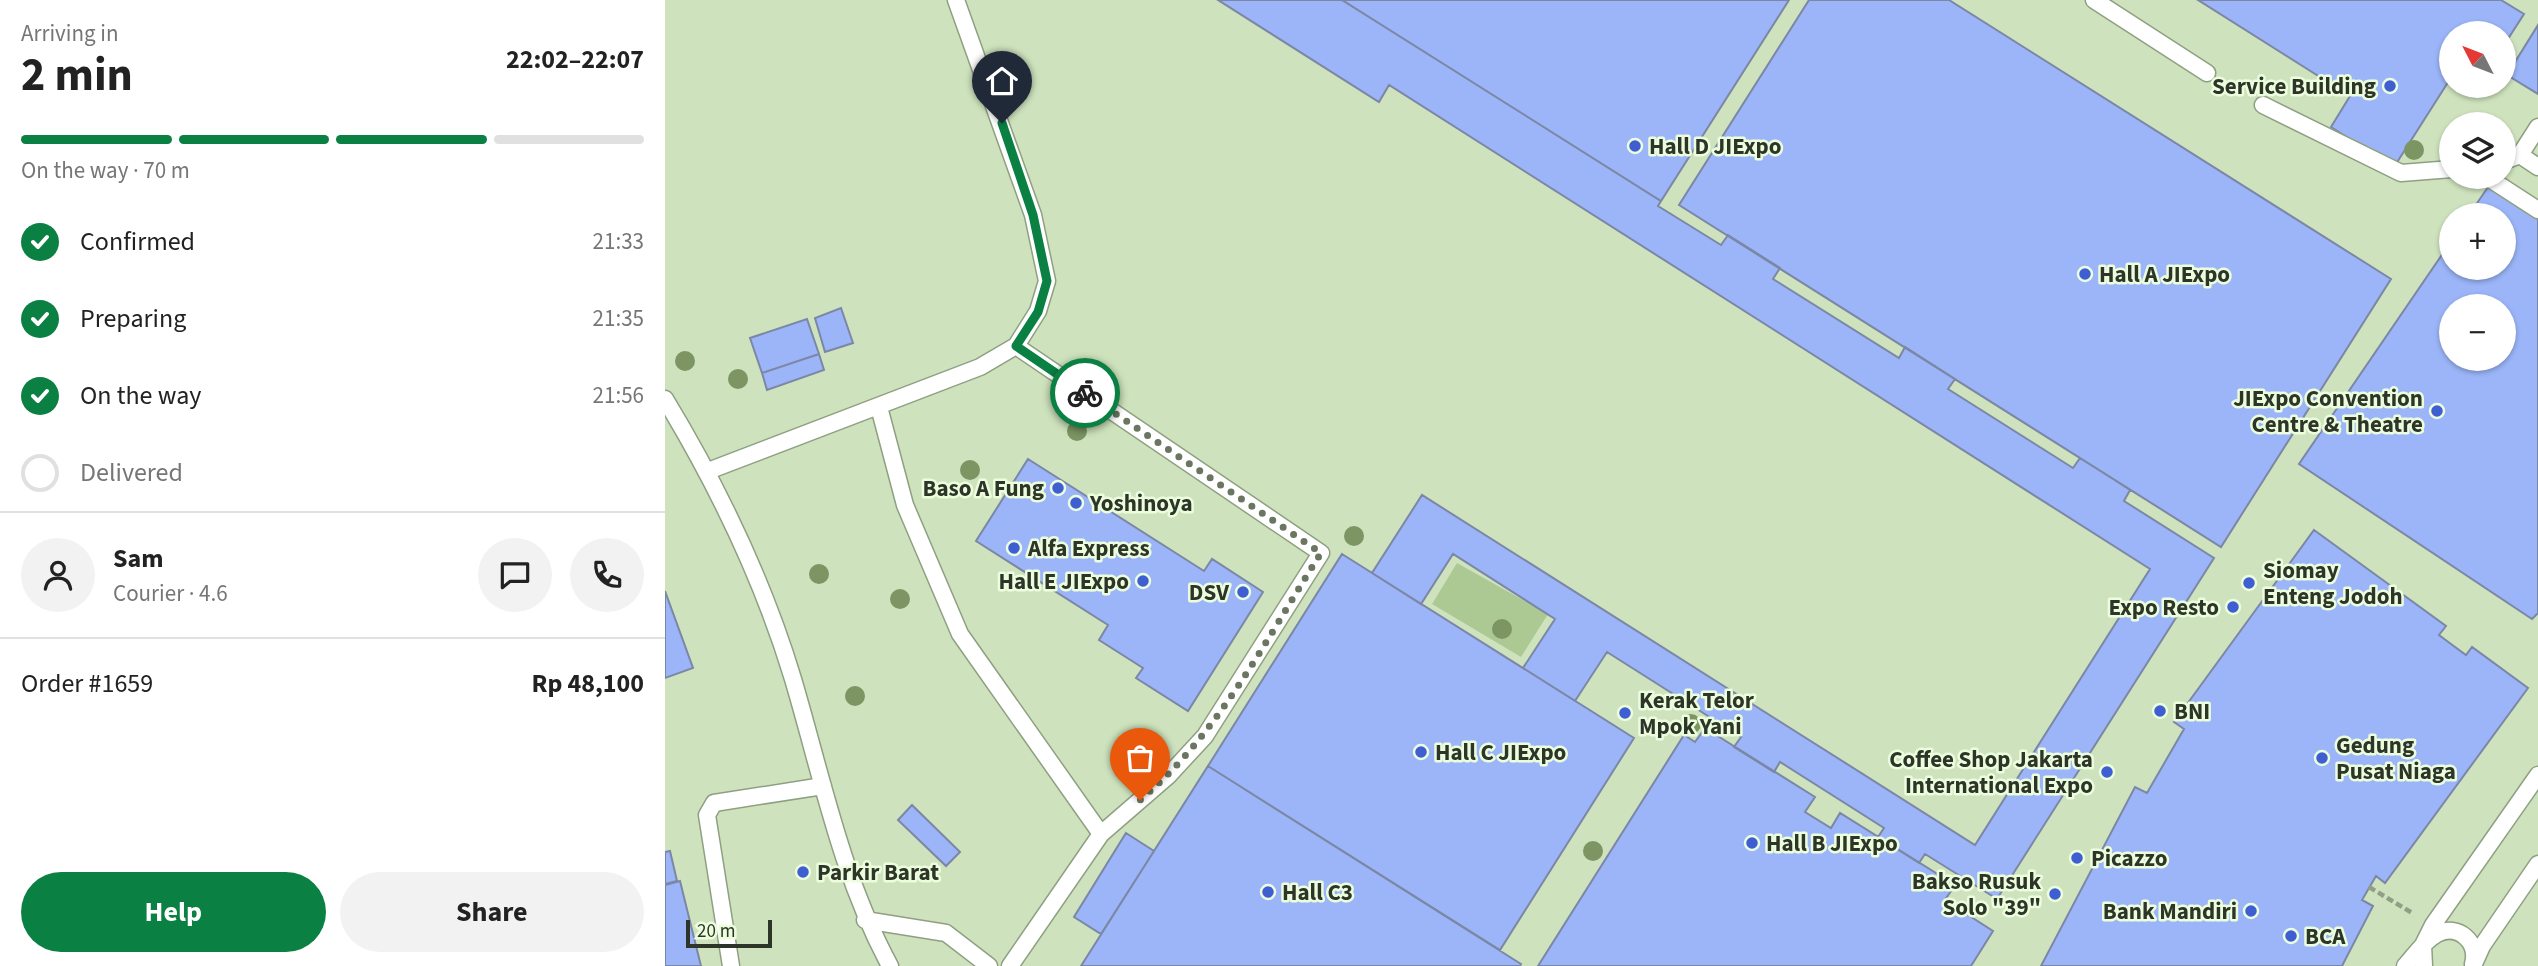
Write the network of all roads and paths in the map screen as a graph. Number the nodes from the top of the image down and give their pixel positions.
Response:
1 (955, 0) edge
2 (2094, 0) edge
3 (2207, 73) dead end
4 (2263, 105) dead end
5 (2538, 127) edge
6 (2516, 153) edge
7 (2516, 159) edge
8 (2538, 167) edge
9 (2439, 170) edge
10 (2506, 189) edge
11 (2538, 210) edge
12 (1016, 346) junction
13 (665, 399) edge
14 (879, 407) junction
15 (708, 471) junction
16 (2538, 775) edge
17 (823, 786) junction
18 (1101, 834) junction
19 (2538, 864) edge
20 (2369, 887) dead end
21 (865, 920) junction
22 (2433, 925) junction
23 (2423, 945) junction
24 (731, 966) edge
25 (890, 966) edge
26 (989, 966) edge
27 (1010, 966) edge
28 (2405, 966) edge
29 (2424, 966) edge
30 (2473, 966) edge

1 - 12 lane
2 - 3 lane
4 - 9 lane
5 - 6 lane
7 - 8 lane
10 - 11 lane
12 - 14 lane
12 - 18 lane
13 - 15 lane
14 - 15 lane
14 - 18 lane
15 - 17 lane
16 - 22 lane
17 - 21 lane
17 - 24 lane
18 - 27 lane
19 - 30 lane
20 - 22 path
21 - 25 lane
21 - 26 lane
22 - 23 lane
23 - 28 lane
23 - 29 lane
23 - 30 lane

